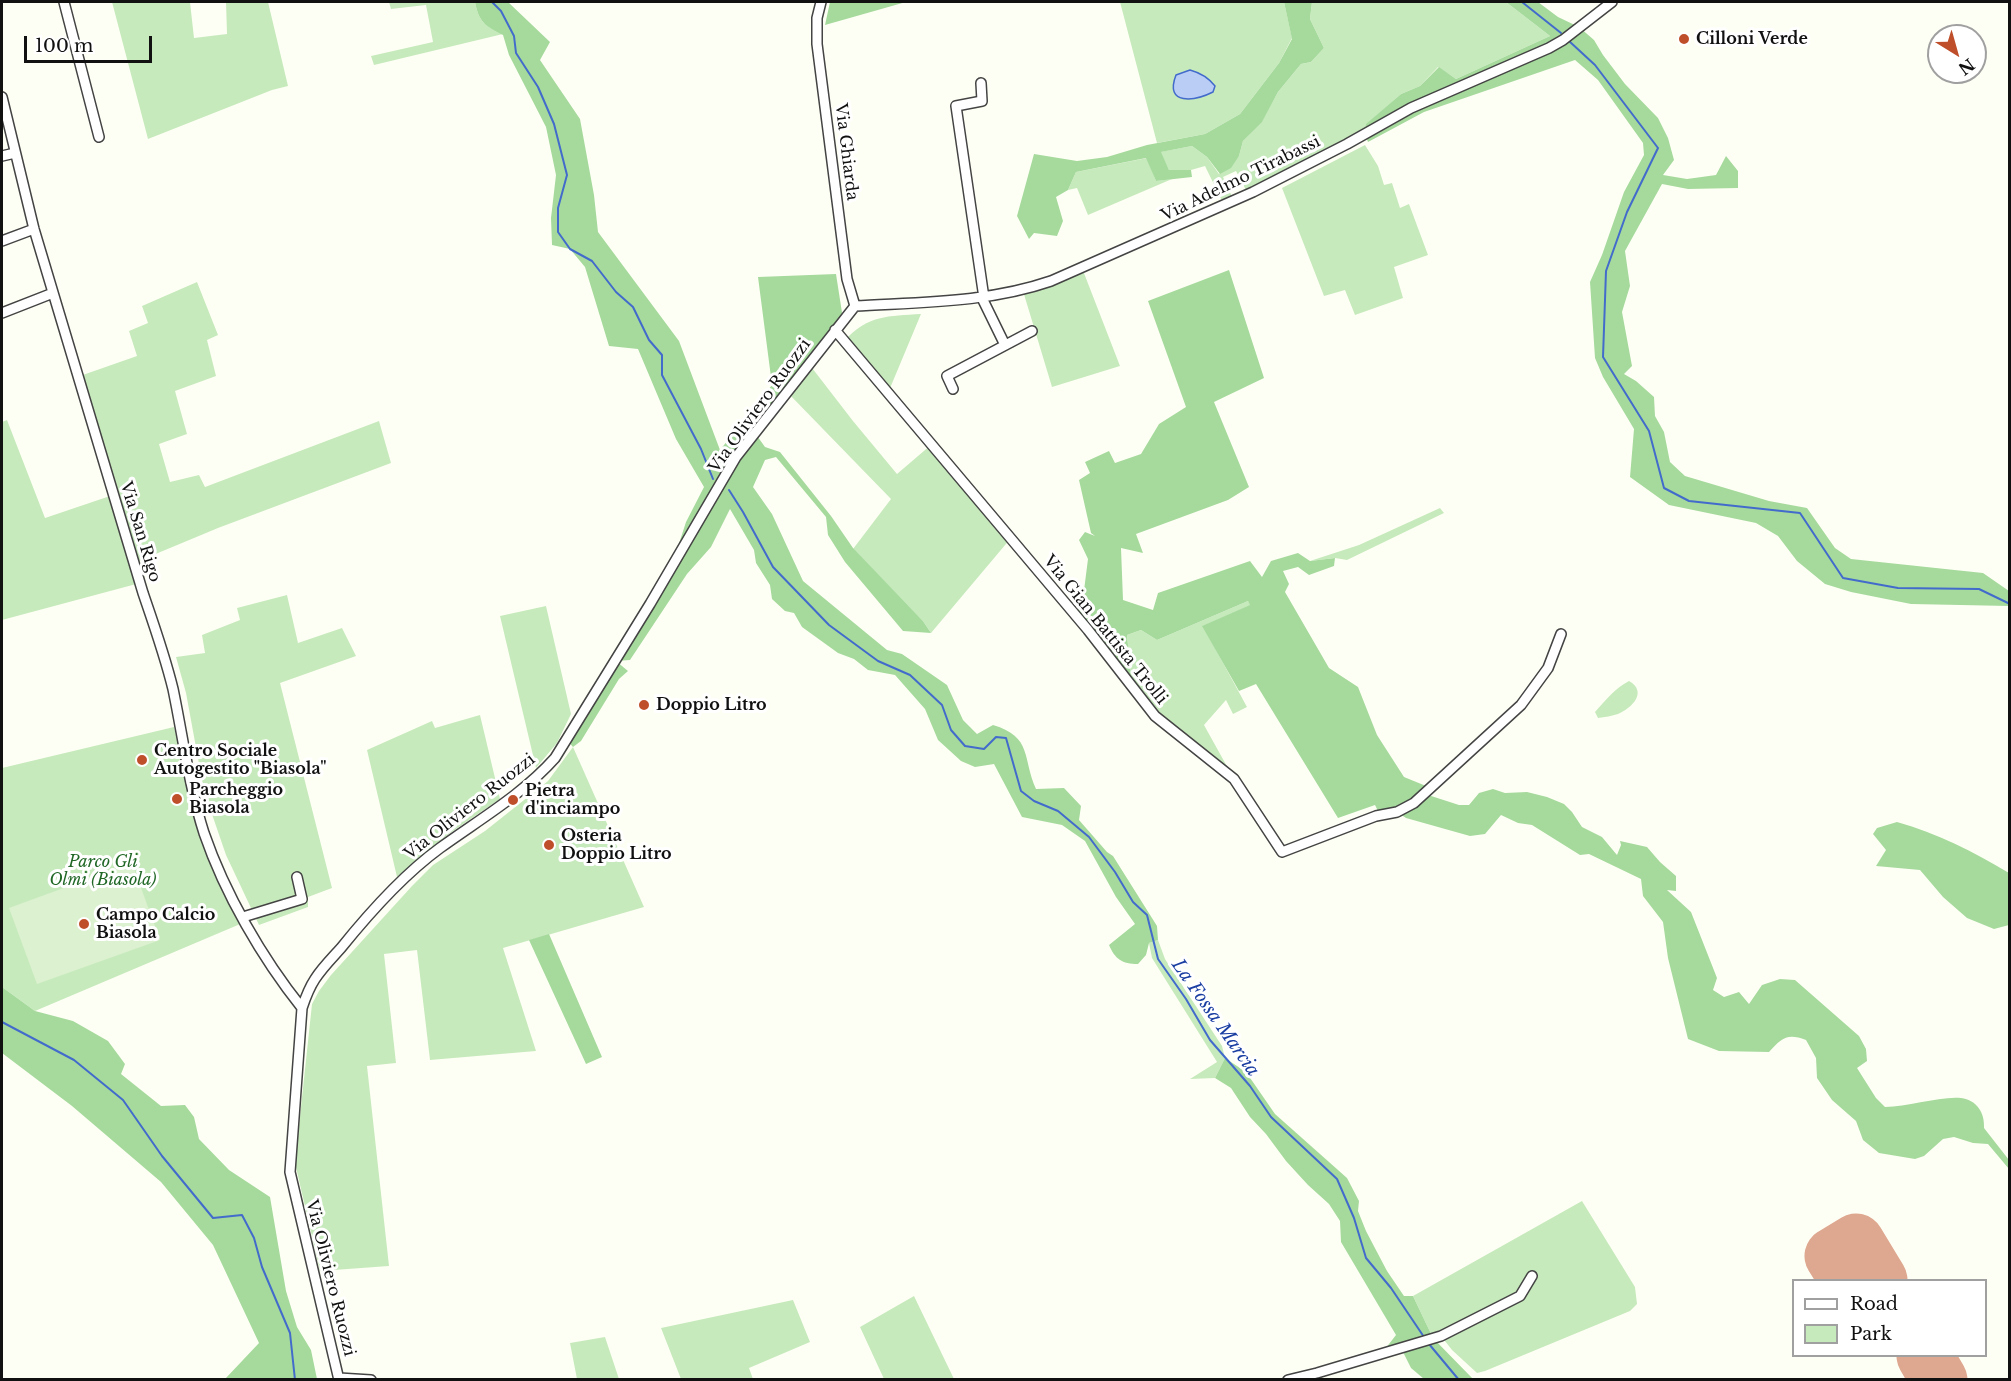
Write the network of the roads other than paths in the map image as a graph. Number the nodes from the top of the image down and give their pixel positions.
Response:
1 (63, 2) edge
2 (820, 2) edge
3 (1612, 2) edge
4 (981, 83) dead end
5 (2, 96) edge
6 (99, 137) dead end
7 (15, 153) junction
8 (2, 156) edge
9 (34, 229) junction
10 (2, 240) edge
11 (53, 293) junction
12 (983, 298) junction
13 (855, 306) junction
14 (2, 313) edge
15 (835, 330) junction
16 (1032, 331) dead end
17 (1005, 345) junction
18 (953, 389) dead end
19 (1562, 634) dead end
20 (297, 878) dead end
21 (243, 917) junction
22 (302, 1008) junction
23 (1532, 1276) dead end
24 (339, 1379) edge
25 (371, 1380) edge
26 (1288, 1380) edge

1 - 6 street
2 - 13 street, Via Ghiarda
3 - 12 street, Via Adelmo Tirabassi
4 - 12 street
5 - 7 street, Via San Rigo
7 - 8 street
7 - 9 street, Via San Rigo
9 - 10 street
9 - 11 street, Via San Rigo
11 - 14 street
11 - 21 street, Via San Rigo
12 - 13 street, Via Adelmo Tirabassi
12 - 17 street
13 - 15 street, Via Oliviero Ruozzi
15 - 19 street, Via Gian Battista Trolli
15 - 22 street, Via Oliviero Ruozzi
16 - 17 street
17 - 18 street
20 - 21 street
21 - 22 street, Via San Rigo
22 - 24 street, Via Oliviero Ruozzi
23 - 26 street
24 - 25 street

